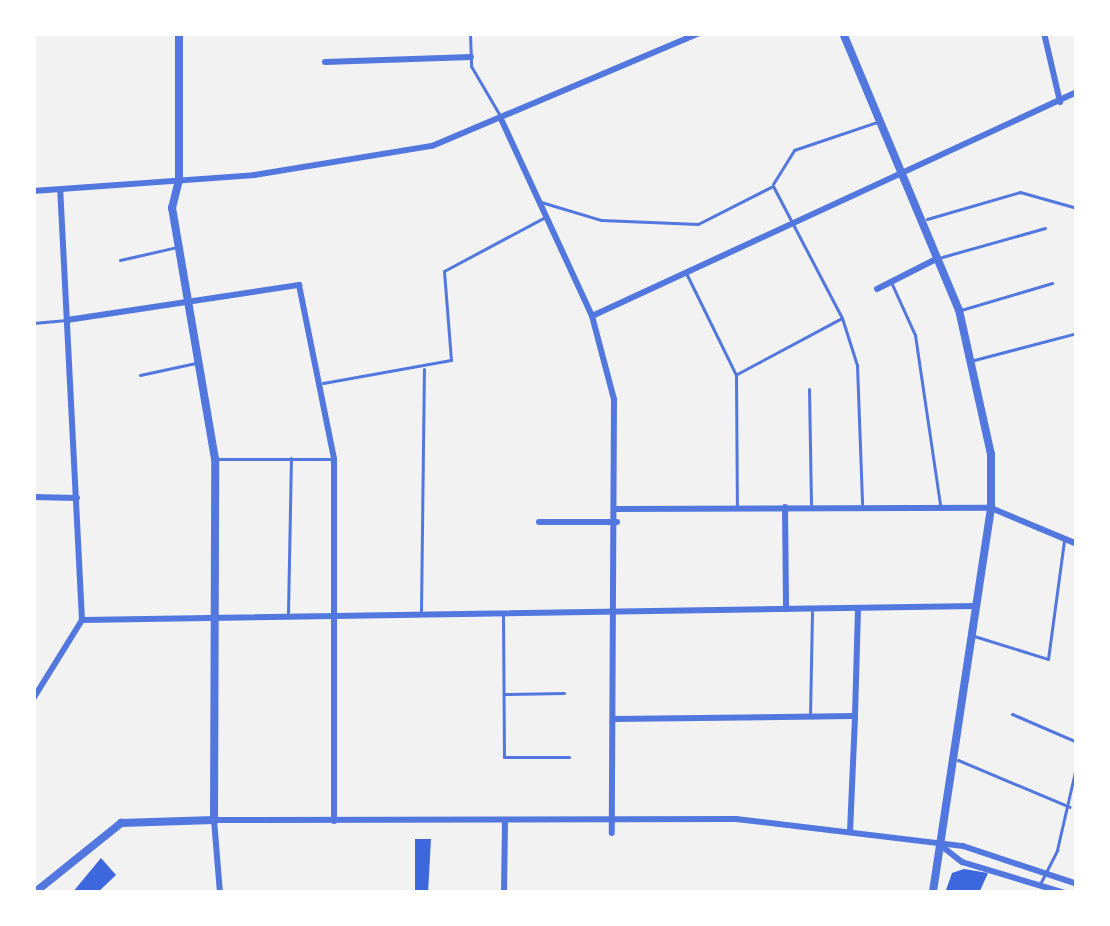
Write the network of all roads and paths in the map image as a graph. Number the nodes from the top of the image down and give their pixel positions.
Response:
1 (179, 33) edge
2 (470, 33) edge
3 (700, 33) edge
4 (842, 33) edge
5 (1044, 33) edge
6 (471, 57) junction
7 (325, 62) dead end
8 (1077, 92) edge
9 (1060, 102) junction
10 (883, 120) junction
11 (502, 121) junction
12 (907, 172) junction
13 (179, 179) junction
14 (772, 186) junction
15 (33, 191) edge
16 (60, 192) junction
17 (540, 202) junction
18 (1077, 208) edge
19 (547, 216) junction
20 (926, 219) junction
21 (794, 224) junction
22 (1045, 228) dead end
23 (179, 247) junction
24 (940, 258) junction
25 (120, 260) dead end
26 (686, 274) junction
27 (892, 282) junction
28 (1052, 283) dead end
29 (877, 289) dead end
30 (188, 296) junction
31 (959, 310) junction
32 (592, 316) junction
33 (842, 318) junction
34 (67, 320) junction
35 (33, 323) edge
36 (1077, 333) edge
37 (973, 360) junction
38 (200, 362) junction
39 (424, 367) junction
40 (140, 375) dead end
41 (736, 375) junction
42 (323, 383) junction
43 (809, 389) dead end
44 (292, 458) junction
45 (215, 459) junction
46 (334, 459) junction
47 (33, 497) edge
48 (77, 498) junction
49 (862, 504) junction
50 (812, 506) junction
51 (940, 506) junction
52 (785, 507) junction
53 (737, 508) junction
54 (991, 508) junction
55 (616, 509) junction
56 (616, 522) junction
57 (538, 523) dead end
58 (1064, 538) junction
59 (1077, 544) edge
60 (976, 606) junction
61 (812, 608) junction
62 (858, 608) junction
63 (786, 609) junction
64 (421, 611) junction
65 (616, 612) junction
66 (212, 613) junction
67 (289, 613) junction
68 (333, 613) junction
69 (503, 613) junction
70 (82, 620) junction
71 (972, 635) junction
72 (564, 693) dead end
73 (502, 694) junction
74 (34, 698) edge
75 (1012, 714) dead end
76 (855, 716) junction
77 (811, 718) junction
78 (614, 719) junction
79 (1077, 742) edge
80 (569, 757) dead end
81 (956, 759) junction
82 (1077, 763) edge
83 (1070, 807) junction
84 (214, 820) junction
85 (505, 820) junction
86 (613, 820) junction
87 (334, 821) junction
88 (850, 832) junction
89 (612, 833) dead end
90 (941, 846) junction
91 (1048, 871) junction
92 (1041, 882) junction
93 (1077, 884) edge
94 (38, 889) edge
95 (220, 893) edge
96 (504, 893) edge
97 (933, 893) edge
98 (1066, 893) edge

1 - 13 street
2 - 6 lane
3 - 11 street
4 - 10 street
5 - 9 street
6 - 7 street
6 - 11 lane
8 - 9 street
9 - 12 street
10 - 12 street
10 - 14 lane
11 - 13 street
11 - 17 street
12 - 20 street
12 - 21 street
13 - 16 street
13 - 23 street
14 - 17 lane
14 - 21 lane
15 - 16 street
16 - 34 street
17 - 19 street
18 - 20 lane
19 - 32 street
19 - 39 lane
20 - 24 street
21 - 26 street
21 - 33 lane
22 - 24 lane
23 - 25 lane
23 - 30 street
24 - 27 street
24 - 31 street
26 - 32 street
26 - 41 lane
27 - 29 street
27 - 51 lane
28 - 31 lane
30 - 34 street
30 - 38 street
30 - 42 street
31 - 37 street
32 - 55 street
33 - 41 lane
33 - 49 lane
34 - 35 lane
34 - 48 street
36 - 37 lane
37 - 54 street
38 - 40 lane
38 - 45 street
39 - 42 lane
39 - 64 lane
41 - 53 lane
42 - 46 street
43 - 50 lane
44 - 45 lane
44 - 46 lane
44 - 67 lane
45 - 66 street
46 - 68 street
47 - 48 street
48 - 70 street
49 - 50 street
49 - 51 street
50 - 52 street
51 - 54 street
52 - 53 street
52 - 63 street
53 - 55 street
54 - 58 street
54 - 60 street
55 - 56 street
56 - 57 street
56 - 65 street
58 - 59 street
58 - 71 lane
60 - 62 street
60 - 71 street
61 - 62 street
61 - 63 street
61 - 77 lane
62 - 76 street
63 - 65 street
64 - 68 street
64 - 69 street
65 - 69 street
65 - 78 street
66 - 67 street
66 - 70 street
66 - 84 street
67 - 68 street
68 - 87 street
69 - 73 lane
70 - 74 street
71 - 81 street
72 - 73 lane
73 - 80 lane
75 - 79 lane
76 - 77 street
76 - 88 street
77 - 78 street
78 - 86 street
81 - 83 lane
81 - 90 street
82 - 83 lane
83 - 91 lane
84 - 87 street
84 - 94 street
84 - 95 street
85 - 86 street
85 - 87 street
85 - 96 street
86 - 88 street
86 - 89 street
88 - 90 street
90 - 91 street
90 - 92 street
90 - 97 street
91 - 92 lane
91 - 93 street
92 - 98 street

